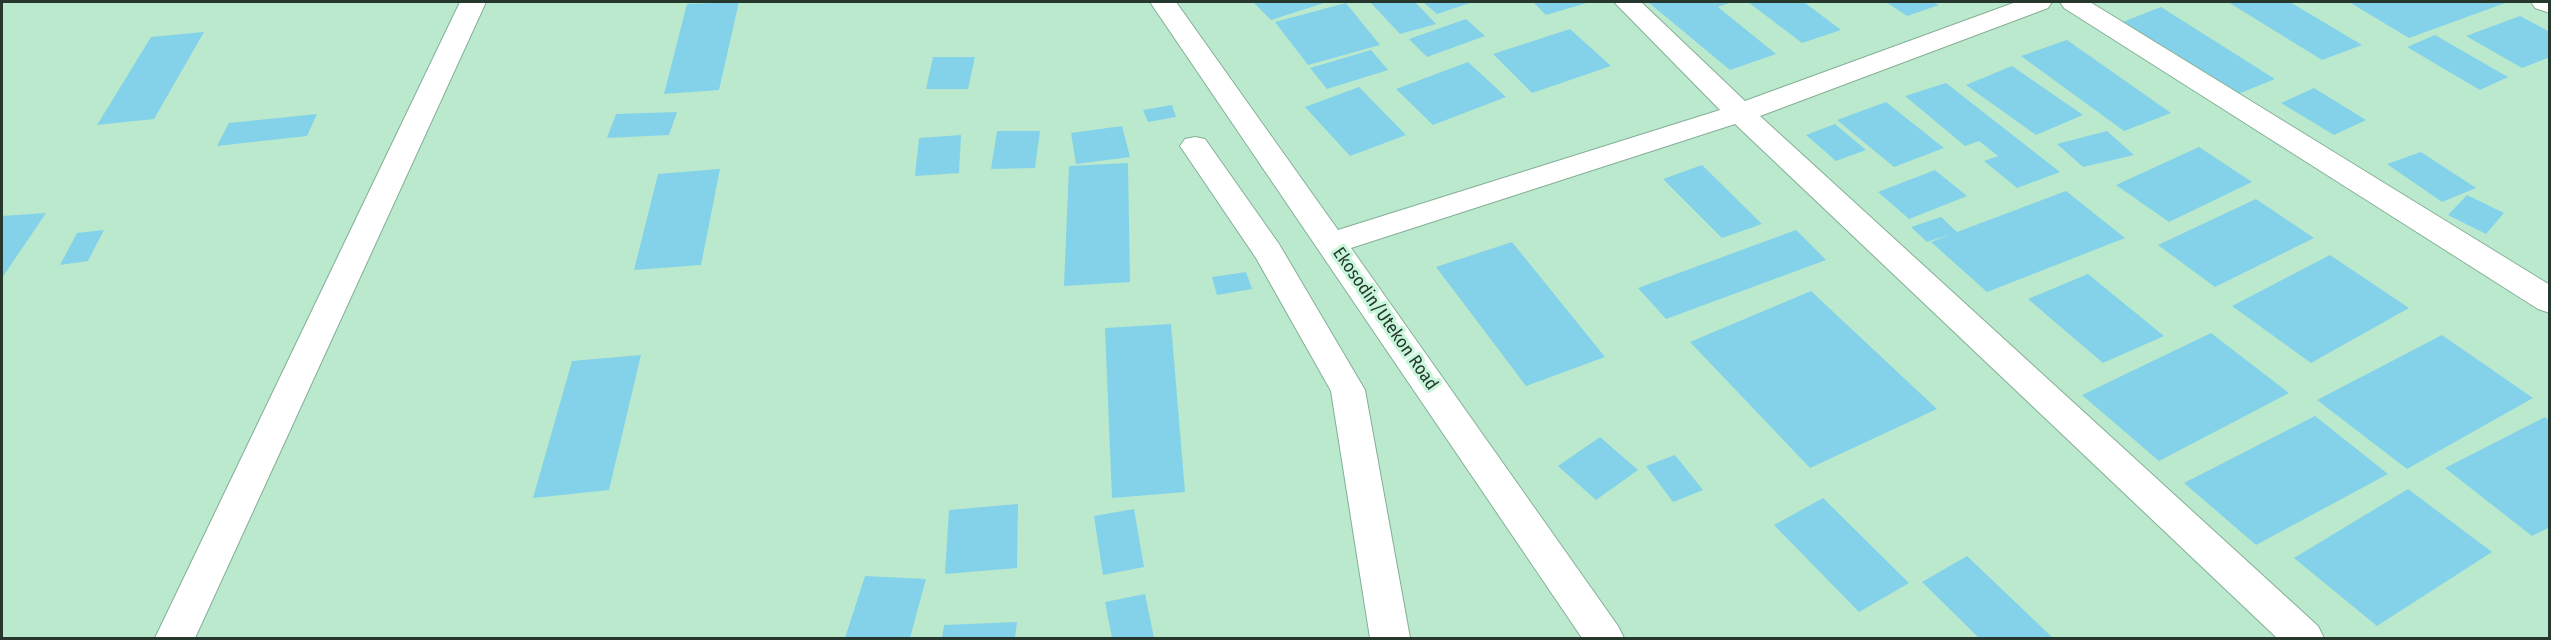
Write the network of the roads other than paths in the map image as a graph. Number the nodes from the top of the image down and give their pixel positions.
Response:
1 (473, 2) edge
2 (1163, 2) edge
3 (1627, 2) edge
4 (2039, 2) edge
5 (2073, 2) edge
6 (2544, 2) edge
7 (2550, 5) edge
8 (1740, 113) junction
9 (1195, 146) dead end
10 (1332, 243) junction
11 (2550, 301) edge
12 (175, 639) edge
13 (1390, 639) edge
14 (1604, 639) edge
15 (2304, 639) edge

1 - 12 street
2 - 10 street, Ekosodin/Utekon Road
3 - 8 street
4 - 8 street
5 - 11 street
6 - 7 street
8 - 10 street
8 - 15 street
9 - 13 street
10 - 14 street, Ekosodin/Utekon Road

